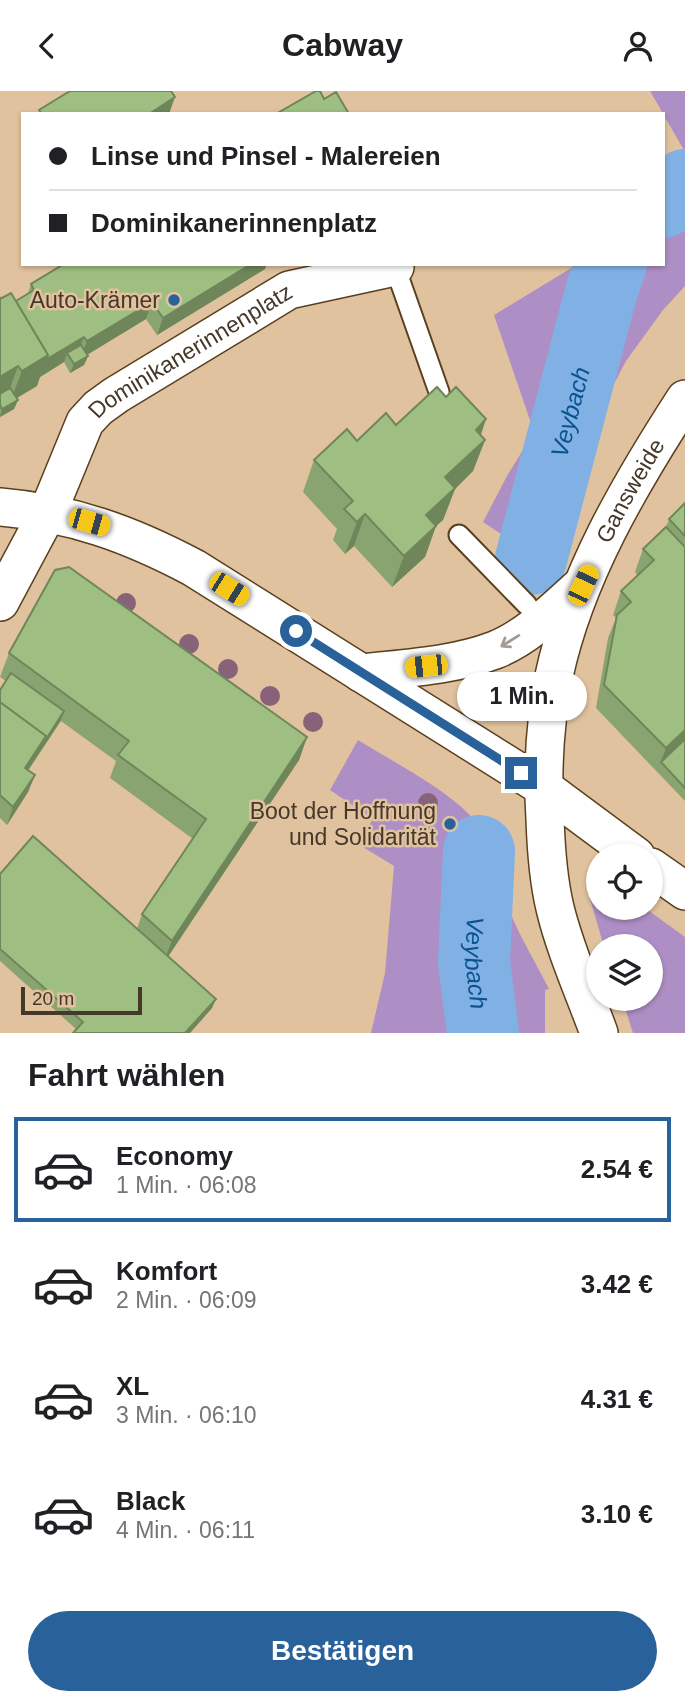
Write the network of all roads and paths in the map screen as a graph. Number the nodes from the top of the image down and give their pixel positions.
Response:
1 (395, 267) joint
2 (439, 392) edge
3 (685, 399) edge
4 (0, 507) edge
5 (48, 512) junction
6 (459, 535) dead end
7 (583, 585) junction
8 (0, 602) edge
9 (527, 604) dead end
10 (361, 673) junction
11 (543, 787) junction
12 (618, 843) edge
13 (663, 875) edge
14 (685, 891) edge
15 (599, 1033) edge

1 - 2 lane
1 - 5 street, Dominikanerinnenplatz
3 - 7 street, Gansweide
4 - 5 street
5 - 8 street, Dominikanerinnenplatz
5 - 10 street
6 - 9 lane
7 -> 10 street, Gansweide
7 - 11 street, Gansweide
10 - 11 street
11 - 12 street
11 - 15 street, Gansweide
13 - 14 street

